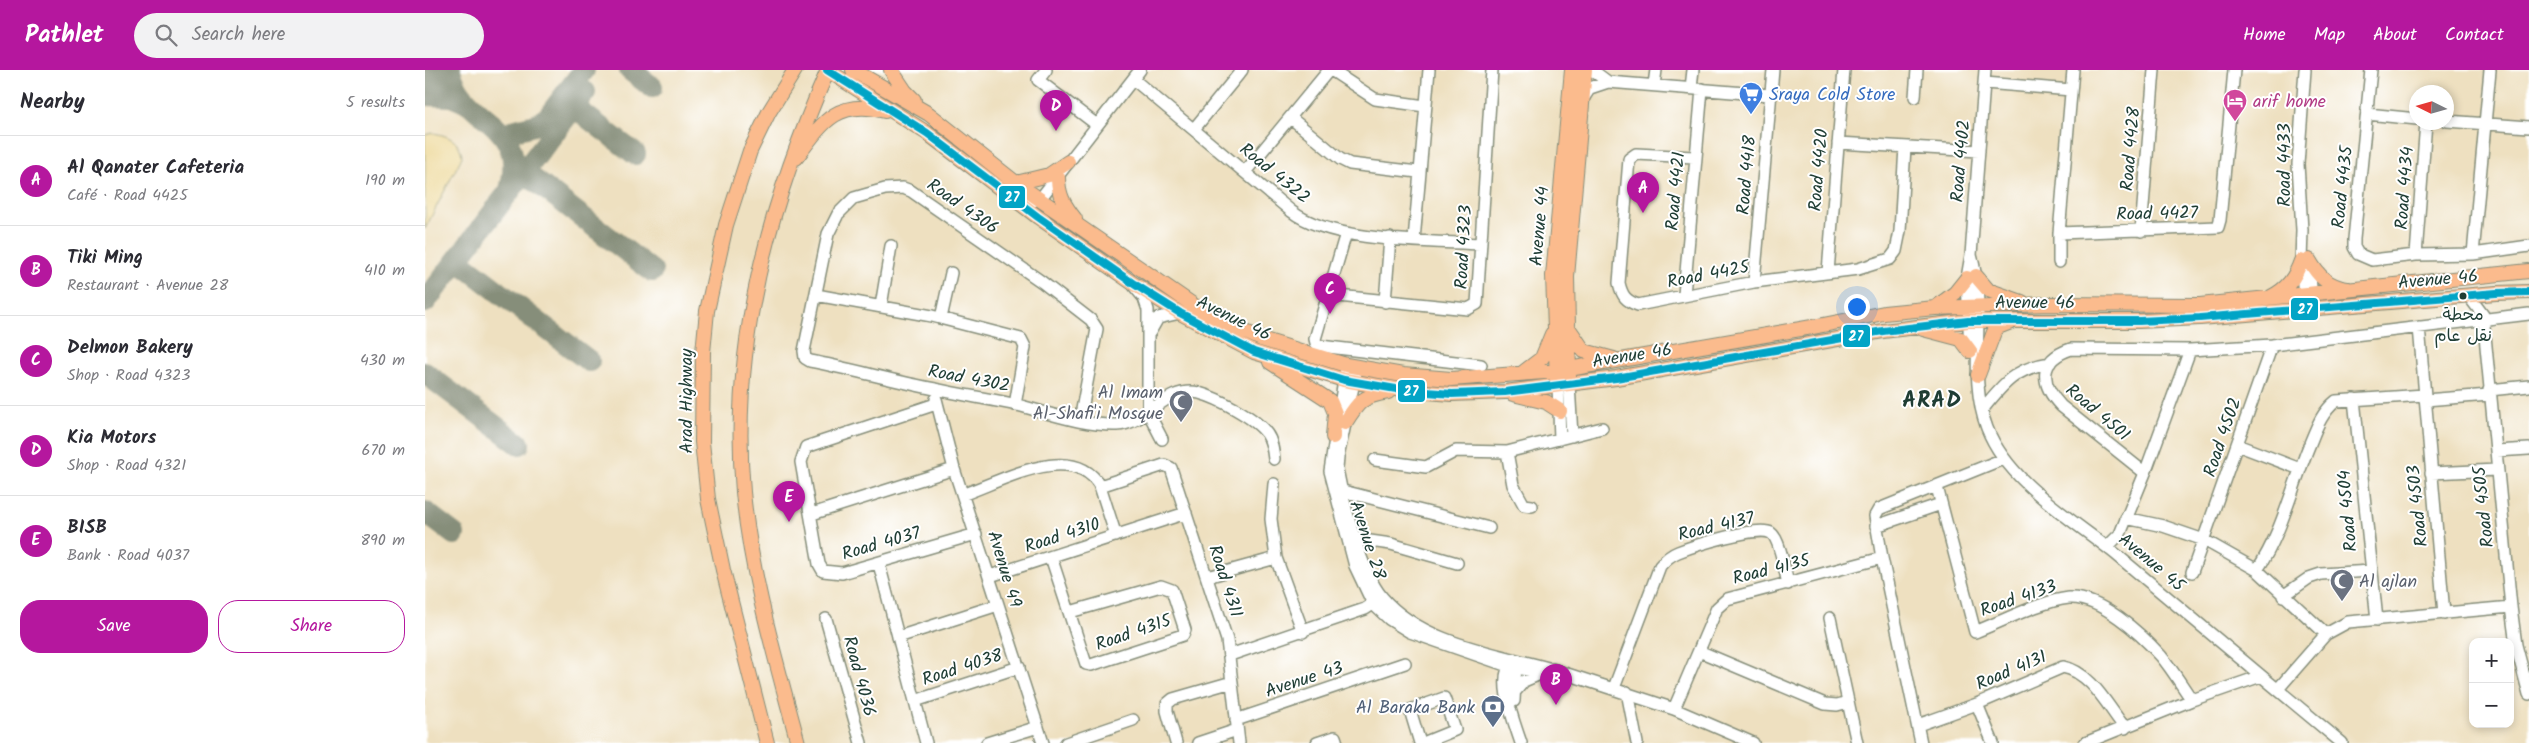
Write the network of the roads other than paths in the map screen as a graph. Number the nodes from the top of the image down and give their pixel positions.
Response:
1 (781, 70) edge
2 (795, 70) edge
3 (827, 70) edge
4 (853, 70) edge
5 (891, 70) edge
6 (1046, 70) edge
7 (1243, 70) edge
8 (1330, 70) edge
9 (1429, 70) edge
10 (1492, 70) edge
11 (1572, 70) edge
12 (1585, 70) edge
13 (1592, 70) edge
14 (1656, 70) edge
15 (1693, 70) edge
16 (1773, 70) edge
17 (1844, 70) edge
18 (1917, 70) edge
19 (1985, 70) edge
20 (2073, 70) edge
21 (2154, 70) edge
22 (2234, 70) edge
23 (2305, 70) edge
24 (2371, 70) edge
25 (2490, 70) edge
26 (1136, 74) edge
27 (1608, 82) junction
28 (1985, 83) junction
29 (1654, 85) junction
30 (1696, 89) junction
31 (2071, 90) junction
32 (1770, 95) junction
33 (1915, 97) dead end
34 (777, 98) junction
35 (1583, 99) junction
36 (1425, 106) junction
37 (929, 114) junction
38 (2367, 114) junction
39 (1291, 118) junction
40 (2409, 118) edge
41 (2454, 121) edge
42 (2484, 123) junction
43 (1097, 125) junction
44 (2529, 127) edge
45 (1194, 129) junction
46 (2425, 130) edge
47 (927, 133) junction
48 (1838, 143) junction
49 (1905, 147) junction
50 (1979, 151) junction
51 (1694, 157) junction
52 (1068, 162) junction
53 (787, 170) junction
54 (1245, 172) junction
55 (1418, 172) junction
56 (1058, 177) junction
57 (1016, 183) junction
58 (1014, 199) junction
59 (1040, 199) junction
60 (1084, 229) junction
61 (2141, 231) junction
62 (1346, 233) junction
63 (2059, 233) junction
64 (1389, 238) junction
65 (1414, 240) junction
66 (1480, 244) junction
67 (891, 246) dead end
68 (2529, 246) edge
69 (2473, 254) junction
70 (2416, 255) junction
71 (2305, 260) junction
72 (2059, 262) dead end
73 (2527, 270) edge
74 (1828, 272) junction
75 (951, 273) dead end
76 (1972, 277) junction
77 (1754, 282) junction
78 (1134, 284) junction
79 (2358, 290) junction
80 (2529, 292) edge
81 (2496, 293) junction
82 (816, 295) junction
83 (1328, 295) junction
84 (1684, 295) junction
85 (2309, 295) junction
86 (2468, 295) junction
87 (2268, 299) junction
88 (1385, 302) junction
89 (2030, 305) junction
90 (881, 306) junction
91 (1935, 308) junction
92 (2310, 310) junction
93 (1180, 313) junction
94 (1973, 314) junction
95 (2529, 314) edge
96 (2483, 317) junction
97 (941, 318) junction
98 (2017, 320) junction
99 (1561, 326) junction
100 (2419, 326) junction
101 (1912, 327) junction
102 (1149, 334) junction
103 (2272, 345) junction
104 (2190, 350) junction
105 (804, 351) joint
106 (1970, 351) junction
107 (1254, 352) junction
108 (1622, 361) junction
109 (2050, 363) junction
110 (1481, 365) dead end
111 (1351, 366) junction
112 (1563, 370) junction
113 (1520, 375) junction
114 (1978, 379) junction
115 (1349, 381) junction
116 (1563, 384) junction
117 (2529, 386) edge
118 (936, 389) junction
119 (1402, 390) junction
120 (1505, 392) junction
121 (2489, 393) junction
122 (2424, 397) junction
123 (2355, 398) junction
124 (936, 404) junction
125 (1015, 405) junction
126 (1981, 410) junction
127 (1559, 411) junction
128 (1148, 412) junction
129 (1080, 420) junction
130 (1345, 423) junction
131 (1602, 428) dead end
132 (1572, 436) junction
133 (1333, 437) junction
134 (1162, 439) dead end
135 (1560, 439) junction
136 (2237, 445) junction
137 (2529, 449) edge
138 (1507, 452) junction
139 (2496, 452) junction
140 (1274, 459) dead end
141 (2003, 459) junction
142 (1375, 460) dead end
143 (955, 469) junction
144 (2300, 469) junction
145 (2497, 470) junction
146 (2145, 473) junction
147 (2431, 473) junction
148 (1274, 484) dead end
149 (1100, 486) junction
150 (1937, 487) junction
151 (1343, 491) junction
152 (964, 494) junction
153 (1941, 504) junction
154 (1532, 506) dead end
155 (1186, 513) junction
156 (812, 514) junction
157 (2127, 518) junction
158 (1877, 526) junction
159 (1489, 528) dead end
160 (976, 534) junction
161 (1116, 536) junction
162 (1355, 536) junction
163 (2204, 540) junction
164 (1382, 541) junction
165 (2107, 547) junction
166 (1051, 557) junction
167 (1276, 558) junction
168 (1882, 558) junction
169 (1364, 562) junction
170 (1457, 563) dead end
171 (879, 564) junction
172 (2257, 570) junction
173 (2371, 571) junction
174 (2192, 572) dead end
175 (990, 576) junction
176 (1207, 577) junction
177 (1788, 584) junction
178 (2283, 596) junction
179 (1375, 597) junction
180 (998, 605) junction
181 (2511, 607) junction
182 (1070, 612) junction
183 (2444, 614) junction
184 (826, 618) dead end
185 (1830, 618) dead end
186 (2377, 620) junction
187 (1303, 632) junction
188 (2326, 634) junction
189 (898, 637) junction
190 (1699, 651) junction
191 (1230, 655) junction
192 (1476, 656) junction
193 (1514, 662) junction
194 (1405, 663) dead end
195 (1019, 667) junction
196 (1541, 674) junction
197 (1567, 676) junction
198 (2261, 676) junction
199 (1232, 682) junction
200 (1614, 688) junction
201 (2278, 690) junction
202 (1509, 692) junction
203 (1627, 692) junction
204 (2529, 694) edge
205 (2192, 700) junction
206 (915, 701) junction
207 (1848, 702) junction
208 (1977, 704) junction
209 (1674, 709) junction
210 (1133, 720) dead end
211 (1236, 725) junction
212 (1918, 725) junction
213 (1038, 727) junction
214 (2125, 728) junction
215 (767, 743) edge
216 (798, 743) edge
217 (861, 743) edge
218 (926, 743) edge
219 (987, 743) edge
220 (1043, 743) edge
221 (1066, 743) edge
222 (1176, 743) edge
223 (1198, 743) edge
224 (1239, 743) edge
225 (1317, 743) edge
226 (1337, 743) edge
227 (1521, 743) edge
228 (1527, 743) edge
229 (1637, 743) edge
230 (1753, 743) edge
231 (1857, 743) edge
232 (1921, 743) edge
233 (1993, 743) edge
234 (2085, 743) edge
235 (2342, 743) edge

1 - 34 main road
2 - 34 main road, Arad Highway
3 - 47 main road, Avenue 46
3 - 53 main road
4 - 37 main road, Avenue 46
5 - 37 main road
6 - 43 street
7 - 45 street
8 - 36 street
8 - 39 street
9 - 36 street
10 - 66 street, Road 4323
11 - 99 main road, Avenue 44
12 - 35 main road, Avenue 44
13 - 27 street
14 - 29 street
15 - 30 street, Road 4421
16 - 32 street, Road 4418
17 - 48 street, Road 4420
18 - 33 street
19 - 28 street, Road 4402
20 - 31 street
21 - 61 street, Road 4428
22 - 61 street, Road 4427
23 - 71 street, Road 4433
24 - 38 street, Road 4435
25 - 42 street
26 - 43 street
26 - 45 street, Road 4322
27 - 29 street
27 - 35 street
28 - 31 street
28 - 50 street, Road 4402
29 - 30 street
30 - 32 street
30 - 51 street, Road 4421
31 - 63 street
32 - 77 street, Road 4418
34 - 215 main road, Arad Highway
35 - 99 main road, Avenue 44
36 - 55 street
37 - 57 main road, Avenue 46
38 - 40 street
38 - 70 street, Road 4435
39 - 54 street
39 - 55 street
41 - 42 street
42 - 44 street
42 - 69 street
43 - 52 street
45 - 54 street, Road 4322
46 - 70 street, Road 4434
47 - 53 main road
47 - 58 main road, Avenue 46
48 - 49 street
48 - 74 street, Road 4420
49 - 50 street
49 - 74 street, Road 4425
50 - 76 street, Road 4402
51 - 84 street, Road 4421
51 - 84 street, Road 4425
52 - 56 street
52 - 57 main road
53 - 216 main road
54 - 62 street, Road 4322
55 - 65 street
56 - 59 street
56 - 60 main road
57 - 59 main road, Avenue 46
58 - 59 street
58 - 78 main road, Avenue 46
59 - 60 main road, Avenue 46
60 - 111 main road, Avenue 46
61 - 63 street, Road 4427
62 - 64 street, Road 4322
62 - 83 street
63 - 72 street
64 - 65 street, Road 4322
64 - 88 street
65 - 66 street, Road 4322
66 - 88 street, Road 4323
67 - 90 street
68 - 69 street, Road 4435
69 - 70 street, Road 4435
71 - 79 main road
71 - 85 street, Road 4433
71 - 87 main road
73 - 79 main road, Avenue 46
74 - 77 street, Road 4425
75 - 97 street
76 - 89 main road
76 - 91 main road
76 - 94 street, Road 4402
77 - 84 street, Road 4425
78 - 93 main road, Avenue 46
78 - 102 street
79 - 85 main road, Avenue 46
80 - 81 main road, Avenue 46
81 - 86 main road, Avenue 46
81 - 96 street
82 - 90 street
82 - 105 street, Road 4306
82 - 129 street, Road 4306
83 - 88 street, Road 4323
83 - 110 street
85 - 87 main road, Avenue 46
85 - 92 street, Road 4433
86 - 92 main road, Avenue 46
86 - 96 street
87 - 89 main road, Avenue 46
89 - 94 main road, Avenue 46
90 - 97 street
91 - 94 main road, Avenue 46
91 - 108 main road, Avenue 46
92 - 98 main road, Avenue 46
93 - 102 street
93 - 107 main road, Avenue 46
94 - 98 main road, Avenue 46
94 - 101 main road, Avenue 46
94 - 106 street, Avenue 45
94 - 114 street, Avenue 45
95 - 96 street
96 - 100 street
96 - 121 street, Road 4505
97 - 125 street
98 - 114 main road
99 - 108 main road
99 - 112 main road, Avenue 44
99 - 113 main road
100 - 103 street
100 - 122 street, Road 4503
101 - 106 main road
101 - 116 main road, Avenue 46
102 - 128 street
103 - 104 street
103 - 136 street, Road 4502
104 - 109 street
104 - 146 street, Road 4501
105 - 118 street, Road 4302
106 - 114 street, Avenue 45
107 - 115 main road, Avenue 46
107 - 133 main road
108 - 112 main road, Avenue 46
109 - 126 street
109 - 146 street, Road 4501
111 - 113 main road, Avenue 46
111 - 115 street, Avenue 28
112 - 113 main road, Avenue 46
112 - 116 main road, Avenue 44
114 - 126 street, Avenue 45
115 - 119 main road, Avenue 46
115 - 130 street, Avenue 28
115 - 133 street, Avenue 28
116 - 120 main road, Avenue 46
116 - 127 street
116 - 132 street
117 - 121 street
118 - 124 street, Avenue 49
118 - 125 street, Road 4302
119 - 120 main road, Avenue 46
119 - 130 main road
120 - 127 main road
121 - 122 street
121 - 139 street, Road 4505
122 - 123 street
122 - 147 street, Road 4503
123 - 144 street
123 - 173 street, Road 4504
124 - 143 street, Avenue 49
124 - 156 street, Road 4037
125 - 129 street, Road 4302
126 - 141 street, Avenue 45
127 - 135 street
128 - 129 street, Road 4302
128 - 134 street
128 - 140 street, Road 4302
130 - 151 street, Avenue 28
131 - 132 street
132 - 135 street
133 - 179 street, Avenue 28
135 - 138 street
136 - 144 street
136 - 163 street, Road 4502
137 - 139 street
138 - 142 street
138 - 154 street
139 - 145 street, Road 4505
141 - 150 street
141 - 165 street, Avenue 45
143 - 152 street, Avenue 49
143 - 156 street
144 - 172 street
145 - 147 street
145 - 181 street, Road 4505
146 - 157 street, Road 4501
147 - 183 street, Road 4503
148 - 167 street
149 - 152 street
149 - 155 street, Road 4311
149 - 161 street, Road 4310
150 - 153 street, Road 4133
150 - 158 street
151 - 159 street
151 - 162 street, Avenue 28
152 - 160 street, Avenue 49
153 - 158 street
153 - 205 street, Road 4133
155 - 161 street, Road 4310
155 - 176 street, Road 4311
156 - 171 street, Road 4037
157 - 163 street
157 - 165 street, Road 4501
158 - 168 street
160 - 171 street, Road 4037
160 - 175 street, Avenue 49
161 - 166 street, Road 4310
162 - 164 street, Avenue 28
162 - 169 street, Avenue 28
163 - 172 street
163 - 174 street, Road 4502
164 - 169 street
164 - 170 street, Avenue 28
165 - 198 street, Avenue 45
166 - 175 street, Road 4310
166 - 182 street, Road 4315
167 - 176 street
167 - 187 street
168 - 177 street, Road 4135
168 - 212 street
169 - 179 street, Avenue 28
171 - 189 street, Road 4038
172 - 178 street
173 - 178 street
173 - 186 street, Road 4504
175 - 180 street, Avenue 49
176 - 191 street, Road 4311
177 - 190 street, Road 4135
177 - 200 street, Road 4137
178 - 188 street
179 - 187 street
179 - 192 street, Avenue 28
179 - 193 street, Avenue 28
180 - 189 street
180 - 195 street, Avenue 49
181 - 183 street
181 - 204 street, Road 4505
182 - 182 street, Road 4315
183 - 186 street
184 - 217 street, Road 4036
185 - 207 street
186 - 188 street
187 - 191 street
188 - 201 street
189 - 206 street, Road 4038
190 - 207 street
190 - 209 street, Road 4135
191 - 199 street, Road 4311
192 - 193 street, Avenue 28
192 - 202 street
193 - 196 street, Avenue 28
193 - 197 street, Avenue 28
193 - 202 street
194 - 211 street, Avenue 43
195 - 206 street, Road 4038
195 - 213 street, Avenue 49
196 - 197 street, Avenue 28
196 - 202 street
197 - 200 street, Avenue 28
198 - 201 street, Avenue 45
198 - 205 street
199 - 211 street, Road 4311
199 - 222 street
200 - 203 street, Avenue 28
201 - 235 street, Avenue 45
202 - 227 street
202 - 228 street
203 - 209 street, Avenue 28
203 - 229 street
205 - 214 street
206 - 218 street, Road 4038
207 - 231 street
208 - 212 street, Road 4131
208 - 214 street, Road 4131
208 - 233 street
209 - 230 street, Avenue 28
210 - 221 street
211 - 223 street, Avenue 43
211 - 224 street
212 - 232 street
213 - 219 street
213 - 220 street, Avenue 49
214 - 234 street
225 - 226 street

